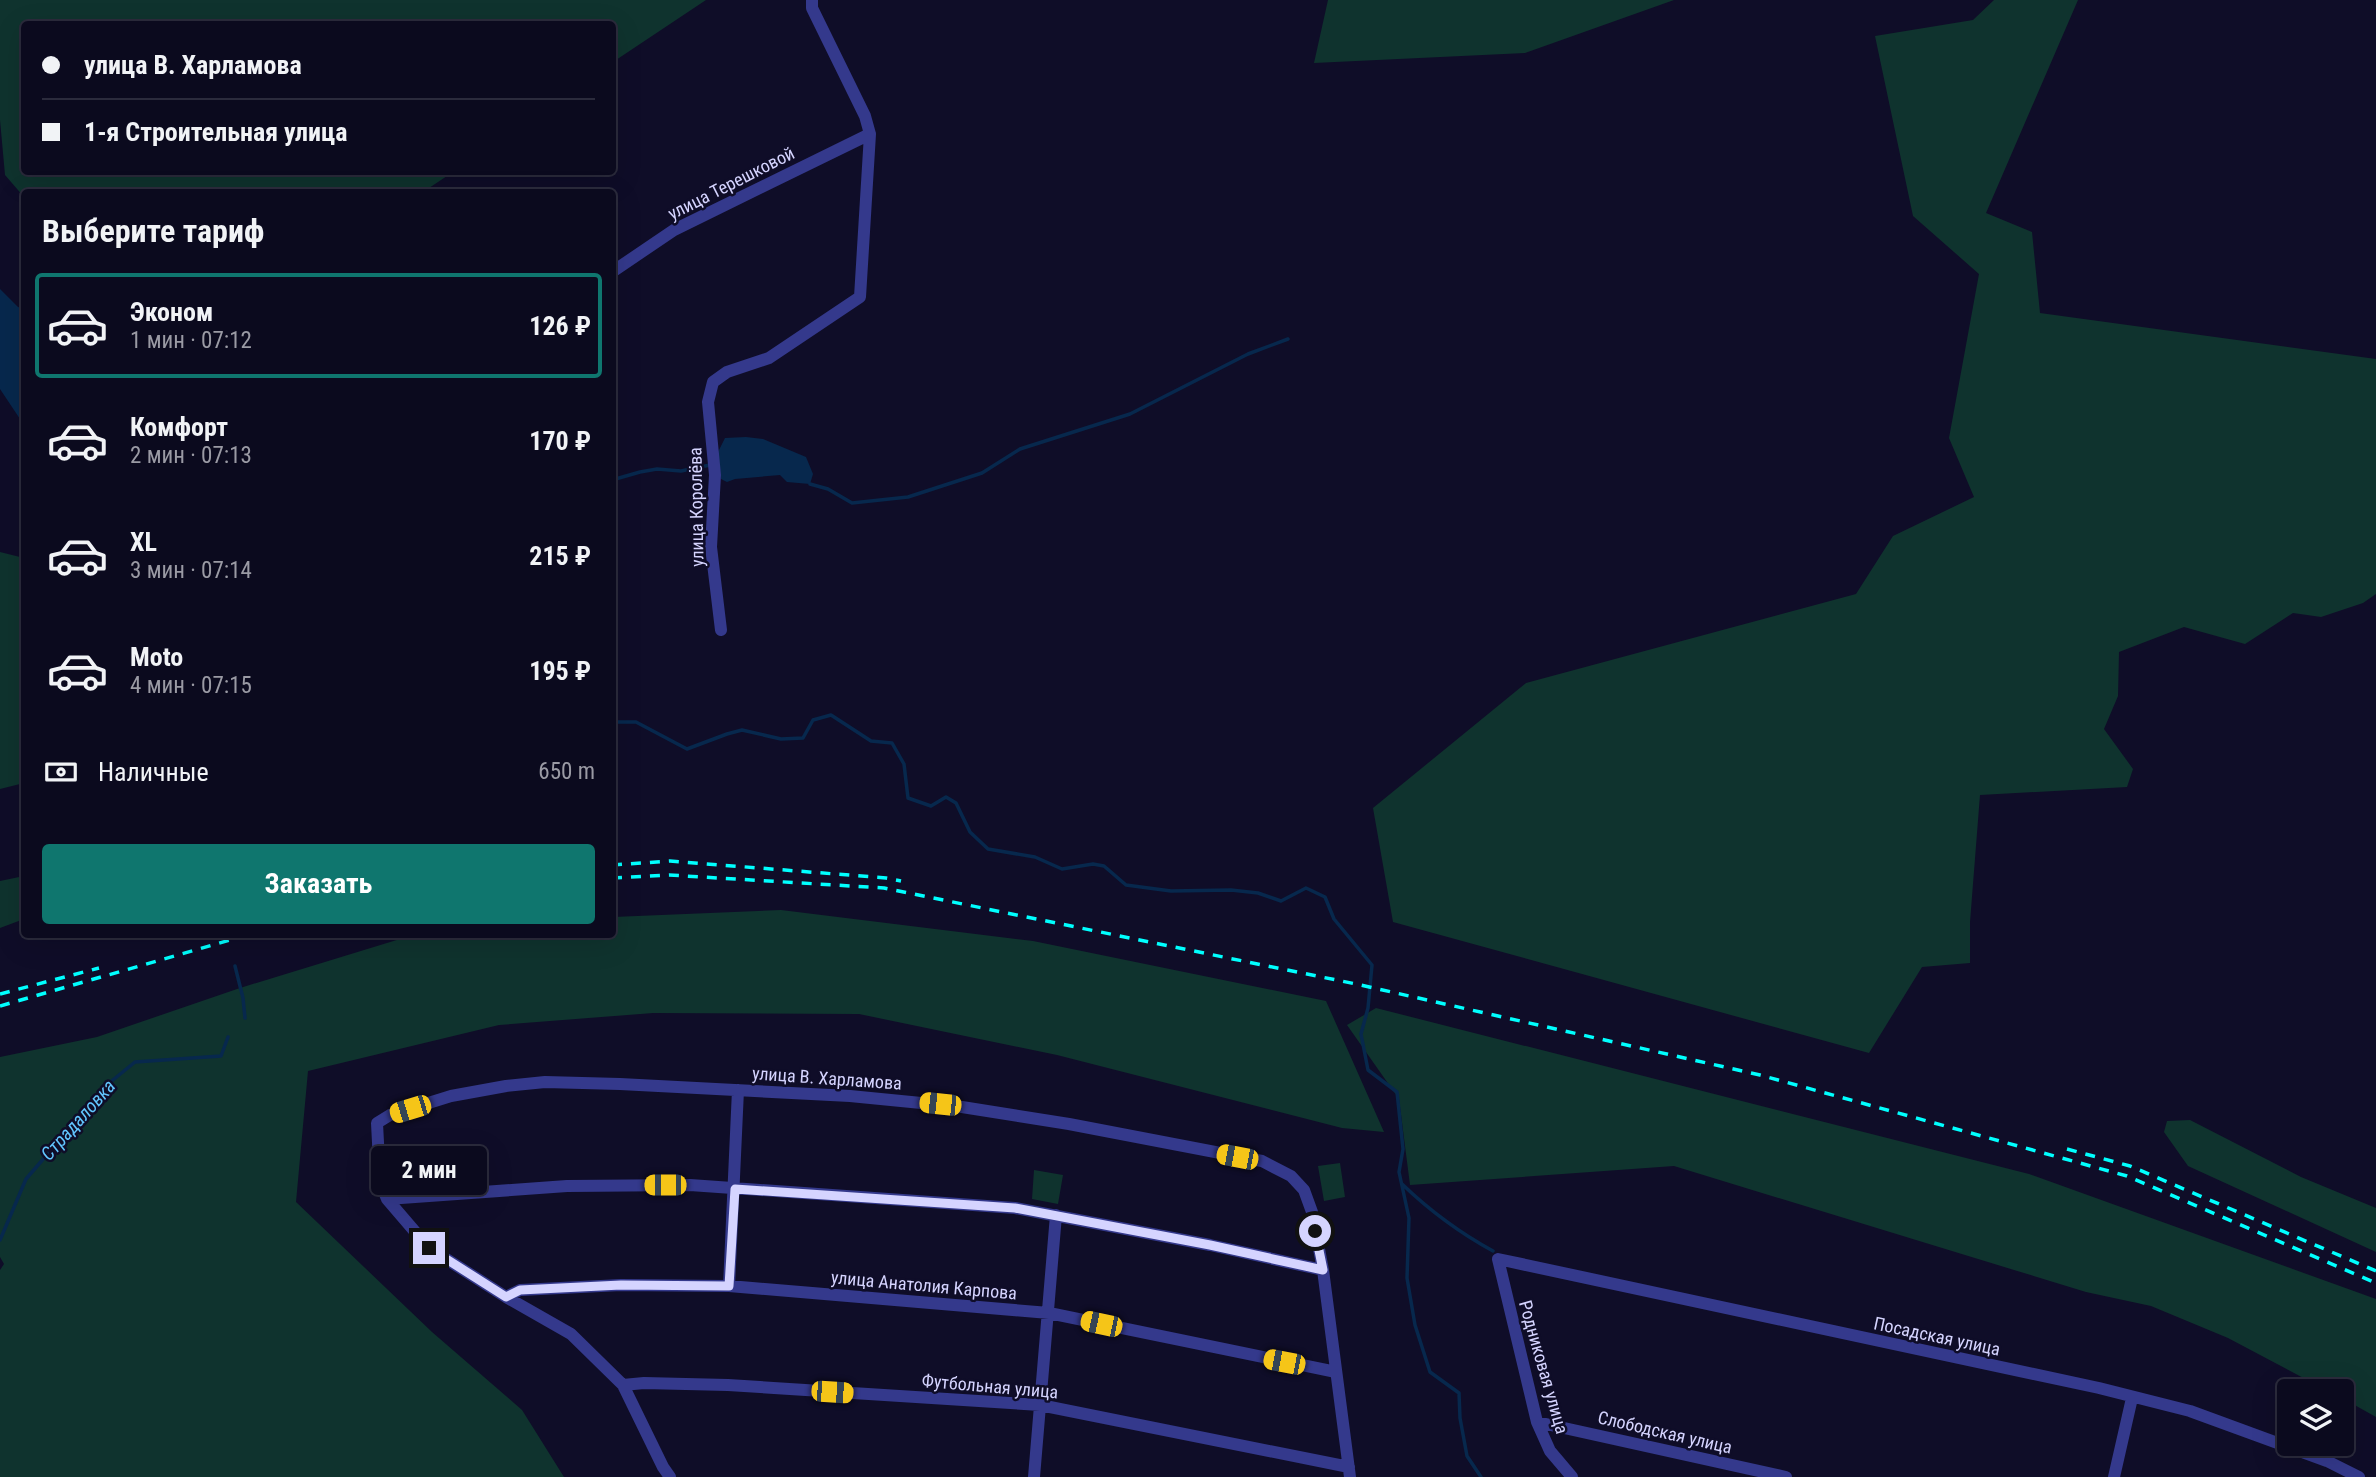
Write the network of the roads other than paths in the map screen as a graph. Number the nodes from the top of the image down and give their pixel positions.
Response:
1 (812, 0) edge
2 (870, 134) junction
3 (616, 268) edge
4 (721, 630) dead end
5 (738, 1090) junction
6 (735, 1189) junction
7 (387, 1199) junction
8 (1056, 1215) junction
9 (1498, 1259) joint
10 (1323, 1270) junction
11 (729, 1286) junction
12 (506, 1297) junction
13 (1049, 1314) junction
14 (1336, 1372) junction
15 (623, 1385) junction
16 (2132, 1398) junction
17 (1040, 1405) junction
18 (1537, 1422) junction
19 (1350, 1472) edge
20 (670, 1477) edge
21 (1034, 1477) edge
22 (1572, 1477) edge
23 (1786, 1477) edge
24 (2114, 1477) edge
25 (2359, 1477) edge

1 - 2 street
2 - 3 street, улица Терешковой
2 - 4 street, улица Королёва
5 - 6 street
5 - 7 street, улица В. Харламова
5 - 10 street, улица В. Харламова
6 - 7 street
6 - 8 street
6 - 11 street
7 - 12 street
8 - 10 street
8 - 13 street
9 - 16 street, Посадская улица
9 - 18 street, Родниковая улица
10 - 14 street, улица В. Харламова
11 - 12 street, улица Анатолия Карпова
11 - 13 street, улица Анатолия Карпова
12 - 15 street
13 - 14 street, улица Анатолия Карпова
13 - 17 street
14 - 19 street, улица В. Харламова
15 - 17 street, Футбольная улица
15 - 20 street
16 - 24 street
16 - 25 street, Посадская улица
17 - 19 street, Футбольная улица
17 - 21 street
18 - 22 street, Родниковая улица
18 - 23 street, Слободская улица

